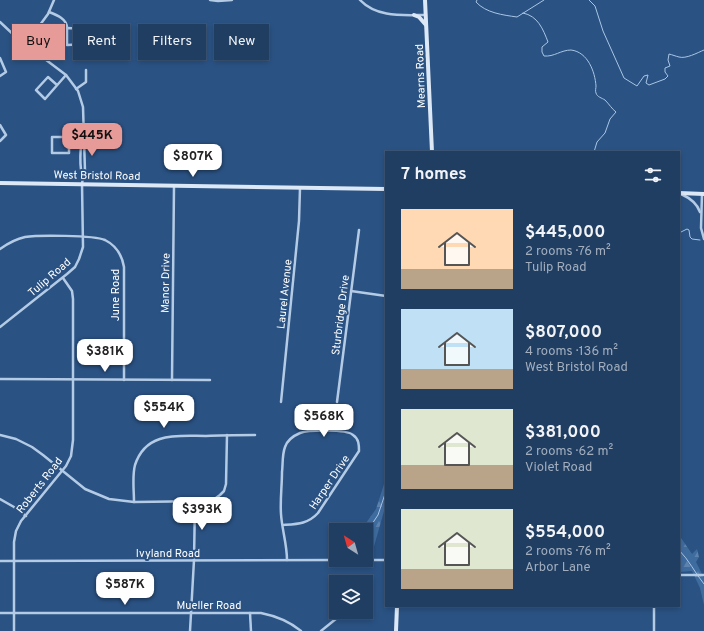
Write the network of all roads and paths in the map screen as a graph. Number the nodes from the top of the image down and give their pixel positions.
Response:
1 (54, 0) edge
2 (210, 0) edge
3 (232, 0) edge
4 (360, 0) edge
5 (426, 0) edge
6 (50, 12) junction
7 (414, 15) junction
8 (426, 15) junction
9 (0, 22) edge
10 (41, 24) edge
11 (426, 25) junction
12 (67, 28) junction
13 (12, 35) edge
14 (0, 58) edge
15 (47, 60) edge
16 (86, 70) dead end
17 (66, 75) junction
18 (0, 76) edge
19 (57, 85) junction
20 (76, 89) junction
21 (0, 125) edge
22 (69, 137) junction
23 (83, 137) junction
24 (0, 141) edge
25 (432, 151) edge
26 (0, 183) edge
27 (82, 184) junction
28 (174, 186) junction
29 (300, 187) junction
30 (385, 189) edge
31 (680, 193) edge
32 (680, 194) edge
33 (703, 194) edge
34 (700, 215) junction
35 (359, 230) dead end
36 (83, 236) junction
37 (704, 239) edge
38 (0, 249) edge
39 (62, 278) junction
40 (351, 291) junction
41 (385, 296) edge
42 (0, 327) edge
43 (0, 379) edge
44 (73, 380) junction
45 (124, 380) junction
46 (172, 380) junction
47 (210, 380) dead end
48 (281, 402) dead end
49 (337, 402) dead end
50 (0, 435) edge
51 (227, 435) junction
52 (255, 435) dead end
53 (62, 471) junction
54 (0, 499) edge
55 (134, 502) junction
56 (194, 502) junction
57 (26, 516) junction
58 (283, 525) junction
59 (194, 560) junction
60 (288, 560) junction
61 (329, 560) edge
62 (373, 560) edge
63 (385, 560) edge
64 (0, 561) edge
65 (14, 561) junction
66 (680, 575) edge
67 (704, 575) edge
68 (397, 607) edge
69 (654, 607) edge
70 (0, 613) edge
71 (14, 613) junction
72 (190, 613) junction
73 (250, 613) junction
74 (336, 619) edge
75 (14, 631) edge
76 (190, 631) edge
77 (251, 631) edge
78 (301, 631) edge
79 (320, 631) edge
80 (396, 631) edge
81 (654, 631) edge

1 - 6 street
2 - 3 street
4 - 7 street
5 - 8 main road, Mearns Road
6 - 10 street
6 - 12 street
7 - 8 street
7 - 11 main road
8 - 11 main road, Mearns Road
9 - 13 street, Tulip Road
11 - 25 main road, Mearns Road
12 - 12 street
14 - 18 street
15 - 17 street, Tulip Road
16 - 20 street
17 - 19 street
17 - 20 street, Tulip Road
19 - 19 street
20 - 23 street, Tulip Road
21 - 24 street
22 - 22 street
22 - 23 street
23 - 27 street, Tulip Road
26 - 27 main road, West Bristol Road
27 - 28 main road, West Bristol Road
27 - 36 street, Tulip Road
28 - 29 main road, West Bristol Road
28 - 46 street, Manor Drive
29 - 30 main road, West Bristol Road
29 - 48 street, Laurel Avenue
31 - 33 main road
32 - 34 street
33 - 34 street
34 - 37 street
35 - 40 street, Sturbridge Drive
36 - 38 street, June Road
36 - 39 street, Tulip Road
36 - 45 street, June Road
39 - 42 street, Tulip Road
39 - 44 street, Roberts Road
40 - 41 street
40 - 49 street, Sturbridge Drive
43 - 44 street
44 - 45 street
44 - 53 street, Roberts Road
45 - 46 street
46 - 47 street
50 - 53 street
51 - 52 street
51 - 55 street
51 - 56 street
53 - 55 street
53 - 57 street, Roberts Road
54 - 57 street
55 - 56 street
56 - 59 street
57 - 65 street, Roberts Road
58 - 58 street, Harper Drive
58 - 60 street, Harper Drive
59 - 60 street, Ivyland Road
59 - 65 street, Ivyland Road
59 - 72 street
60 - 61 street, Ivyland Road
62 - 63 street
64 - 65 street, Ivyland Road
65 - 71 street, Roberts Road
66 - 67 street
68 - 80 main road
69 - 81 street
70 - 71 street, Mueller Road
71 - 72 street, Mueller Road
71 - 75 street, Roberts Road
72 - 73 street, Mueller Road
72 - 76 street
73 - 77 street
73 - 78 street, Mueller Road
74 - 79 street

